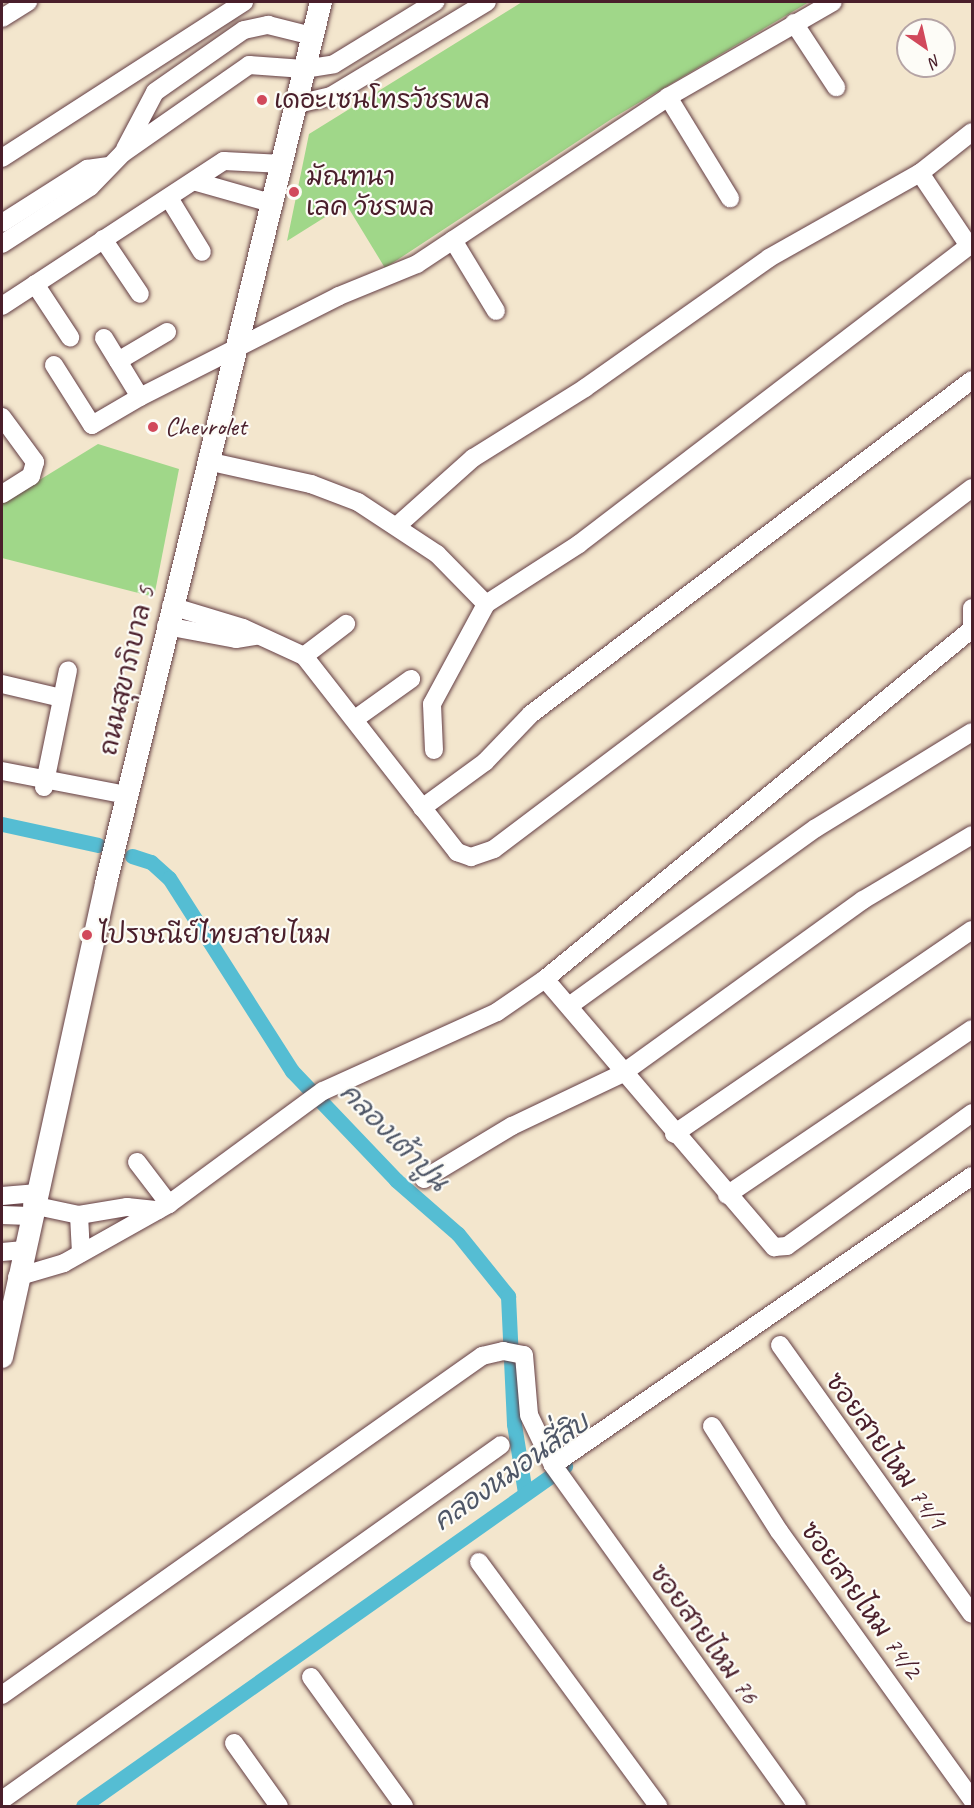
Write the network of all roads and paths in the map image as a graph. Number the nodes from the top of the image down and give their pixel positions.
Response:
1 (28, 2) edge
2 (244, 2) edge
3 (321, 2) edge
4 (435, 2) edge
5 (483, 2) edge
6 (833, 2) edge
7 (2, 18) edge
8 (794, 23) junction
9 (312, 36) junction
10 (334, 64) junction
11 (304, 69) junction
12 (836, 87) dead end
13 (331, 96) junction
14 (668, 97) junction
15 (297, 104) junction
16 (972, 132) edge
17 (123, 153) junction
18 (2, 158) edge
19 (283, 164) junction
20 (109, 166) junction
21 (920, 173) junction
22 (197, 182) junction
23 (169, 198) junction
24 (730, 198) dead end
25 (274, 204) junction
26 (2, 223) edge
27 (103, 239) junction
28 (453, 240) junction
29 (2, 244) edge
30 (971, 245) edge
31 (202, 252) dead end
32 (35, 284) junction
33 (140, 294) dead end
34 (2, 306) edge
35 (496, 311) dead end
36 (167, 332) dead end
37 (70, 337) dead end
38 (104, 338) dead end
39 (238, 348) junction
40 (118, 361) junction
41 (54, 365) dead end
42 (972, 380) edge
43 (140, 397) junction
44 (2, 417) edge
45 (207, 461) junction
46 (972, 488) edge
47 (2, 494) edge
48 (398, 525) junction
49 (486, 604) junction
50 (972, 608) edge
51 (169, 616) junction
52 (346, 624) dead end
53 (972, 629) edge
54 (304, 656) junction
55 (68, 670) dead end
56 (411, 679) dead end
57 (2, 684) edge
58 (61, 698) junction
59 (355, 719) junction
60 (972, 732) edge
61 (434, 750) dead end
62 (2, 771) edge
63 (40, 781) junction
64 (126, 799) junction
65 (422, 808) junction
66 (972, 835) edge
67 (972, 930) edge
68 (545, 979) junction
69 (569, 1006) junction
70 (972, 1029) edge
71 (623, 1073) junction
72 (972, 1113) edge
73 (674, 1134) junction
74 (137, 1162) dead end
75 (972, 1176) edge
76 (424, 1179) dead end
77 (727, 1195) junction
78 (2, 1196) edge
79 (32, 1205) junction
80 (164, 1207) junction
81 (2, 1215) edge
82 (80, 1215) junction
83 (13, 1251) edge
84 (81, 1253) junction
85 (17, 1277) junction
86 (780, 1345) dead end
87 (2, 1357) edge
88 (712, 1426) dead end
89 (501, 1445) dead end
90 (555, 1467) junction
91 (479, 1562) dead end
92 (972, 1614) edge
93 (310, 1677) dead end
94 (2, 1695) edge
95 (234, 1743) dead end
96 (2, 1800) edge
97 (972, 1800) edge
98 (279, 1806) edge
99 (404, 1806) edge
100 (658, 1806) edge
101 (797, 1806) edge

1 - 7 street
2 - 18 street
3 - 9 main road, ถนนสุขาภิบาล 5
4 - 10 street
5 - 13 street
6 - 8 street
8 - 12 street
8 - 14 street
9 - 11 main road, ถนนสุขาภิบาล 5
9 - 17 street
10 - 11 street
10 - 13 street
11 - 15 main road, ถนนสุขาภิบาล 5
11 - 17 street
13 - 15 street
14 - 24 street
14 - 28 street
15 - 19 main road, ถนนสุขาภิบาล 5
16 - 21 street
17 - 20 street
19 - 22 street
19 - 25 main road, ถนนสุขาภิบาล 5
20 - 26 street
20 - 29 street
21 - 30 street
21 - 48 street
22 - 23 street
22 - 25 street
23 - 27 street
23 - 31 street
25 - 39 main road, ถนนสุขาภิบาล 5
27 - 32 street
27 - 33 street
28 - 35 street
28 - 39 street
30 - 49 street
32 - 34 street
32 - 37 street
36 - 40 street
38 - 40 street
39 - 43 street
39 - 45 main road, ถนนสุขาภิบาล 5
40 - 43 street
41 - 43 street
42 - 65 street
44 - 47 street
45 - 48 street
45 - 51 main road, ถนนสุขาภิบาล 5
46 - 65 street
48 - 49 street
49 - 61 street
50 - 53 street
51 - 54 street
51 - 64 main road, ถนนสุขาภิบาล 5
52 - 54 street
53 - 68 street
54 - 59 street
55 - 58 street
56 - 59 street
57 - 58 street
58 - 63 street
59 - 65 street
60 - 69 street
62 - 63 street
63 - 64 street
64 - 79 main road, ถนนสุขาภิบาล 5
66 - 71 street
67 - 73 street
68 - 69 street
68 - 80 street
69 - 71 street
70 - 77 street
71 - 73 street
71 - 76 street
72 - 77 street
73 - 77 street
74 - 80 street
75 - 90 street
78 - 79 street
79 - 81 street
79 - 82 street
79 - 83 main road, ถนนสุขาภิบาล 5
80 - 82 street
80 - 84 street
82 - 84 street
83 - 85 main road, ถนนสุขาภิบาล 5
84 - 85 street
85 - 87 main road, ถนนสุขาภิบาล 5
86 - 92 street, ซอยสายไหม 74/1
88 - 97 street, ซอยสายไหม 74/2
89 - 96 street
90 - 94 street, ซอยสายไหม 76
90 - 101 street, ซอยสายไหม 76
91 - 100 street
93 - 99 street
95 - 98 street

